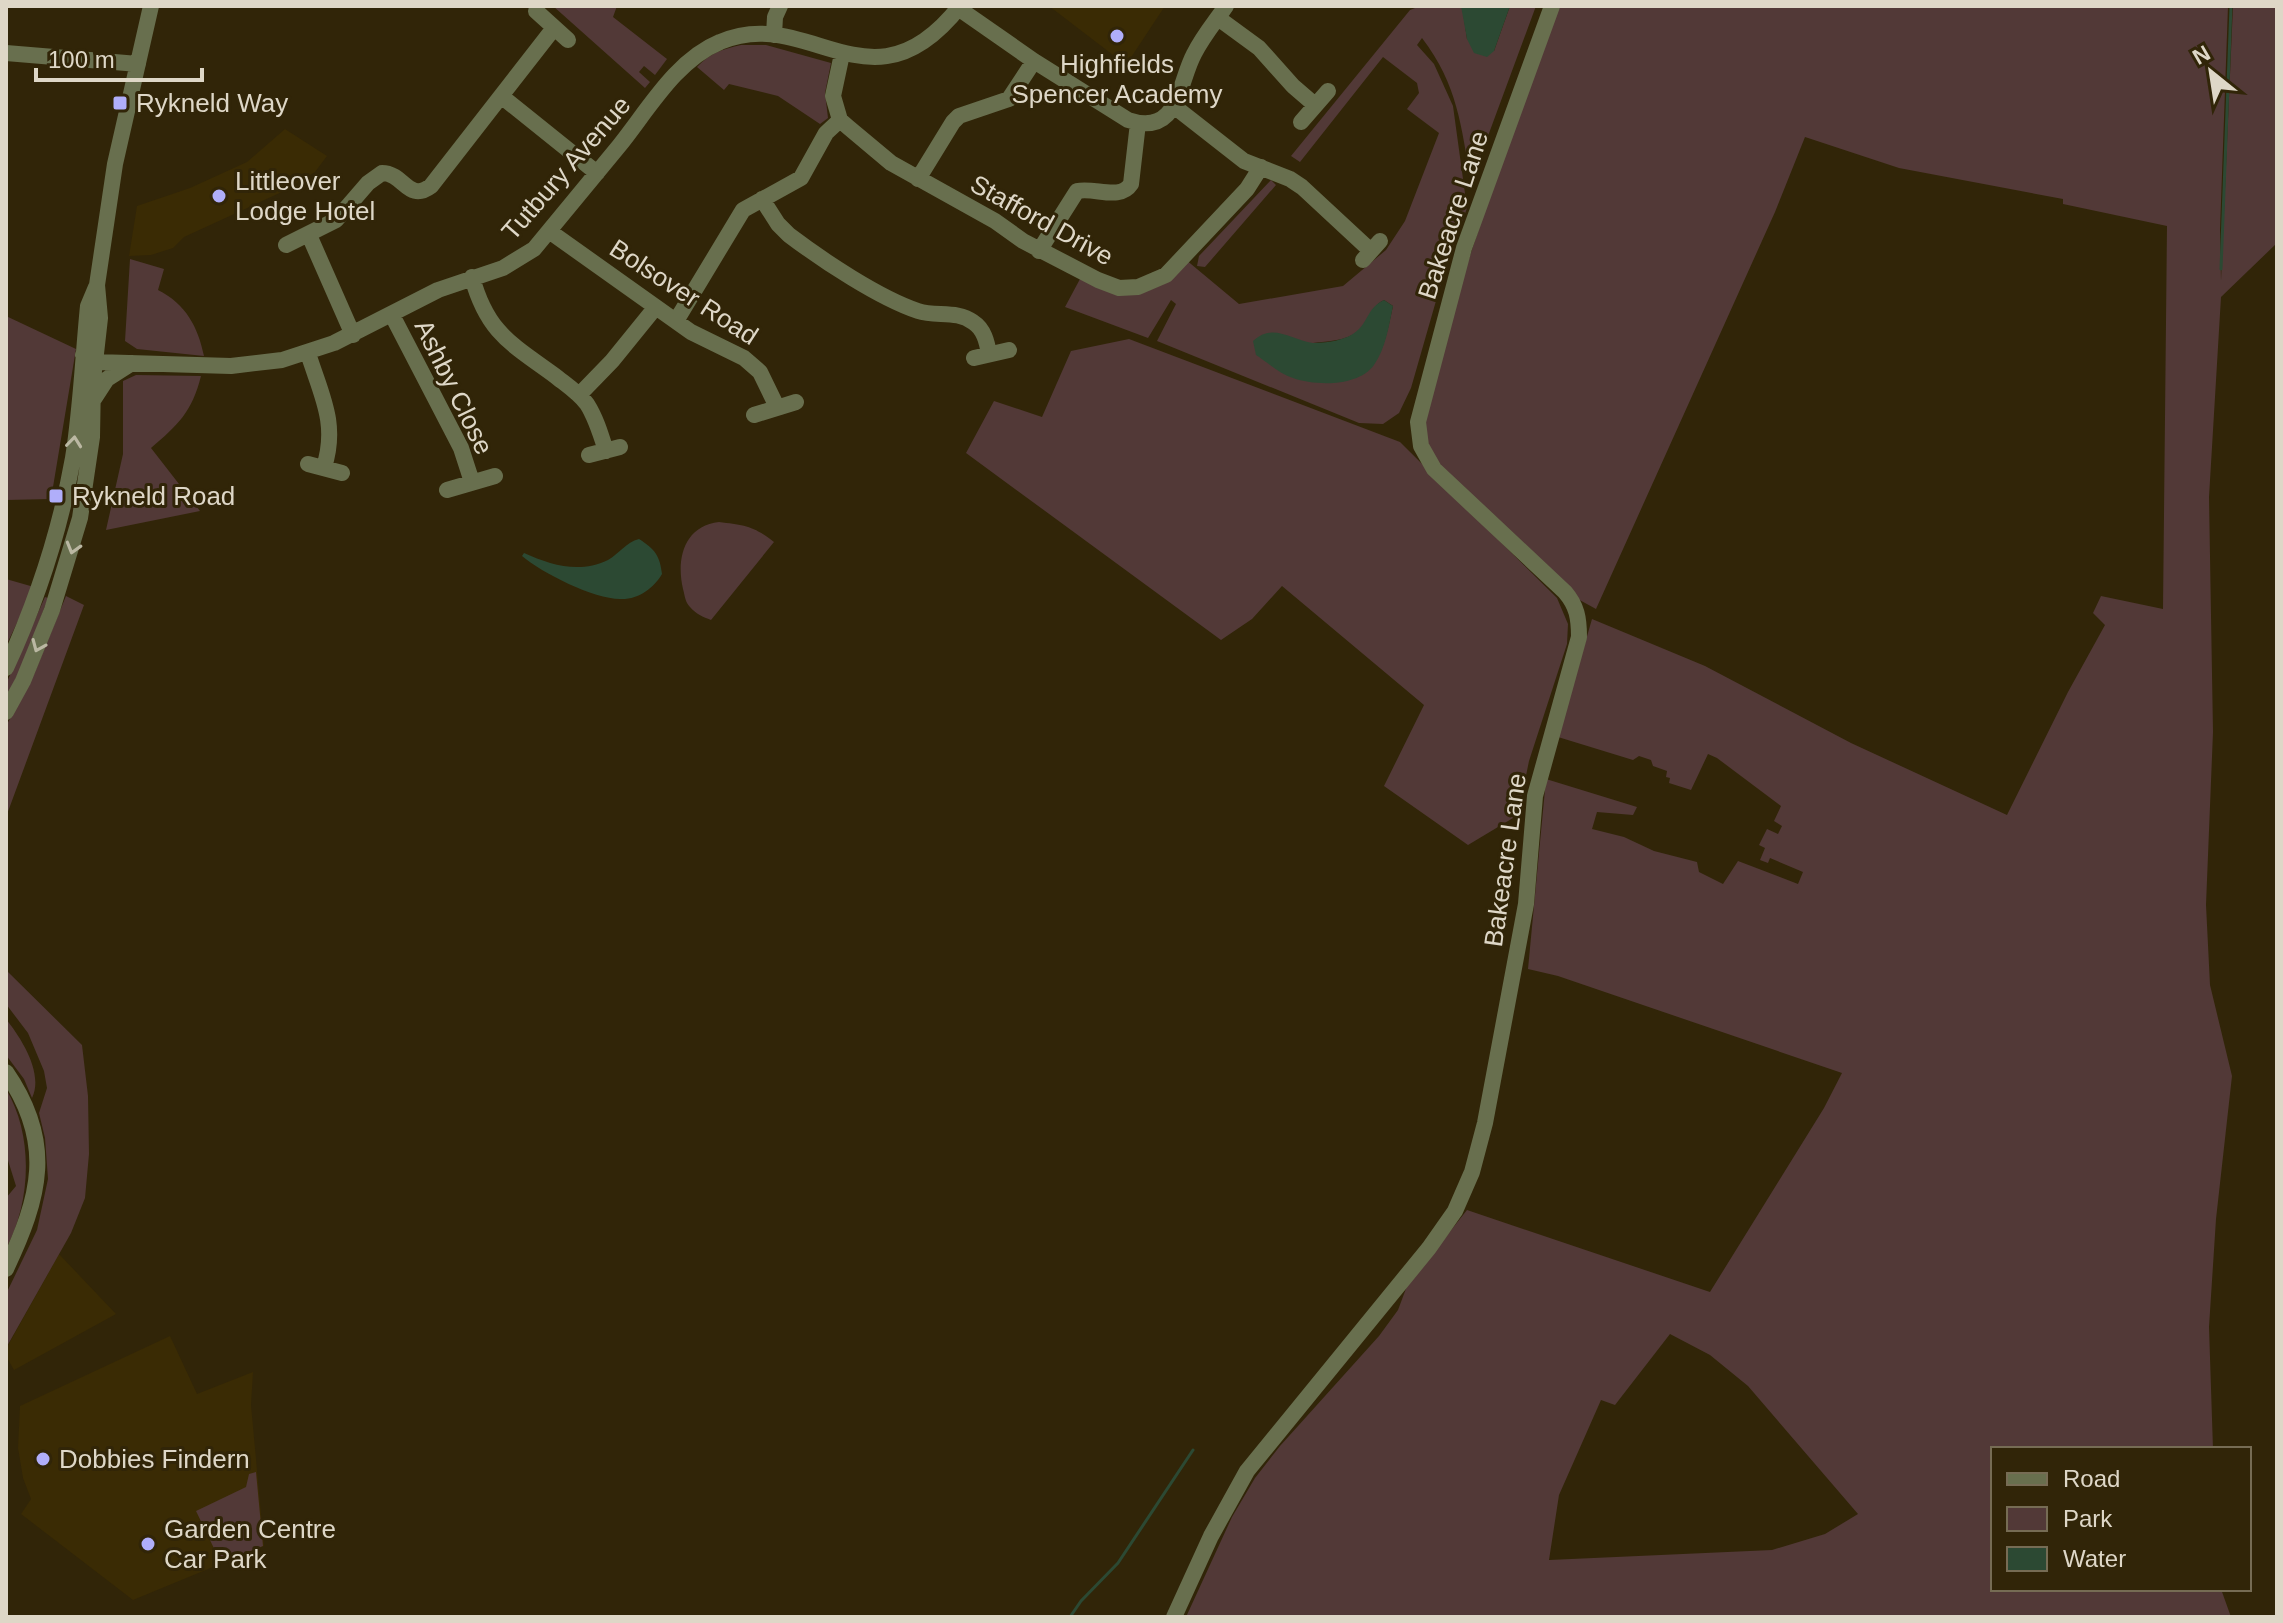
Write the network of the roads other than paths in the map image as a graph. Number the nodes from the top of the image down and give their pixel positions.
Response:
1 (151, 6) edge
2 (780, 6) edge
3 (1552, 6) edge
4 (959, 7) edge
5 (536, 11) dead end
6 (1222, 12) edge
7 (554, 28) junction
8 (774, 35) junction
9 (568, 40) dead end
10 (6, 53) edge
11 (842, 54) junction
12 (1034, 61) junction
13 (138, 64) junction
14 (1328, 91) dead end
15 (501, 96) junction
16 (1315, 105) junction
17 (1175, 107) junction
18 (840, 120) junction
19 (1301, 122) dead end
20 (1138, 123) junction
21 (1261, 167) junction
22 (597, 173) junction
23 (918, 179) junction
24 (762, 199) junction
25 (549, 231) junction
26 (309, 235) junction
27 (286, 245) dead end
28 (1039, 251) junction
29 (1371, 251) dead end
30 (472, 277) junction
31 (655, 308) junction
32 (392, 315) junction
33 (676, 321) junction
34 (353, 335) junction
35 (1009, 350) dead end
36 (308, 353) junction
37 (91, 355) junction
38 (133, 362) junction
39 (579, 395) junction
40 (94, 400) junction
41 (796, 402) dead end
42 (777, 407) junction
43 (754, 415) dead end
44 (589, 455) dead end
45 (342, 473) dead end
46 (495, 476) dead end
47 (472, 482) junction
48 (447, 490) dead end
49 (6, 668) edge
50 (6, 712) edge
51 (6, 1072) edge
52 (6, 1269) edge
53 (1174, 1617) edge

1 - 13 street
2 - 8 street
3 - 53 street, Bakeacre Lane
4 - 11 street, Tutbury Avenue
4 - 12 street
5 - 7 street
6 - 16 street
6 - 17 street
7 - 9 street
7 - 15 street
8 - 11 street, Tutbury Avenue
8 - 22 street, Tutbury Avenue
10 - 13 street
11 - 18 street
12 - 20 street
12 - 23 street
13 - 37 street
14 - 16 street
15 - 22 street
15 - 26 street
16 - 19 street
17 - 20 street
17 - 21 street
18 - 23 street, Stafford Drive
18 - 24 street
20 - 28 street
21 - 28 street, Stafford Drive
21 - 29 street
22 - 25 street, Tutbury Avenue
23 - 28 street, Stafford Drive
24 - 33 street
24 - 35 street
25 - 30 street, Tutbury Avenue
25 - 31 street, Bolsover Road
26 - 27 street
26 - 34 street
30 - 32 street, Tutbury Avenue
30 - 39 street
31 - 33 street, Bolsover Road
31 - 39 street
32 - 34 street, Tutbury Avenue
32 - 47 street, Ashby Close
33 - 42 street, Bolsover Road
34 - 36 street, Tutbury Avenue
36 - 38 street, Tutbury Avenue
36 - 45 street
37 - 38 street, Tutbury Avenue
37 - 40 street
49 -> 37 street
38 - 40 street
39 - 44 street
40 -> 50 street
41 - 42 street
42 - 43 street
46 - 47 street, Ashby Close
47 - 48 street, Ashby Close
51 - 52 street

